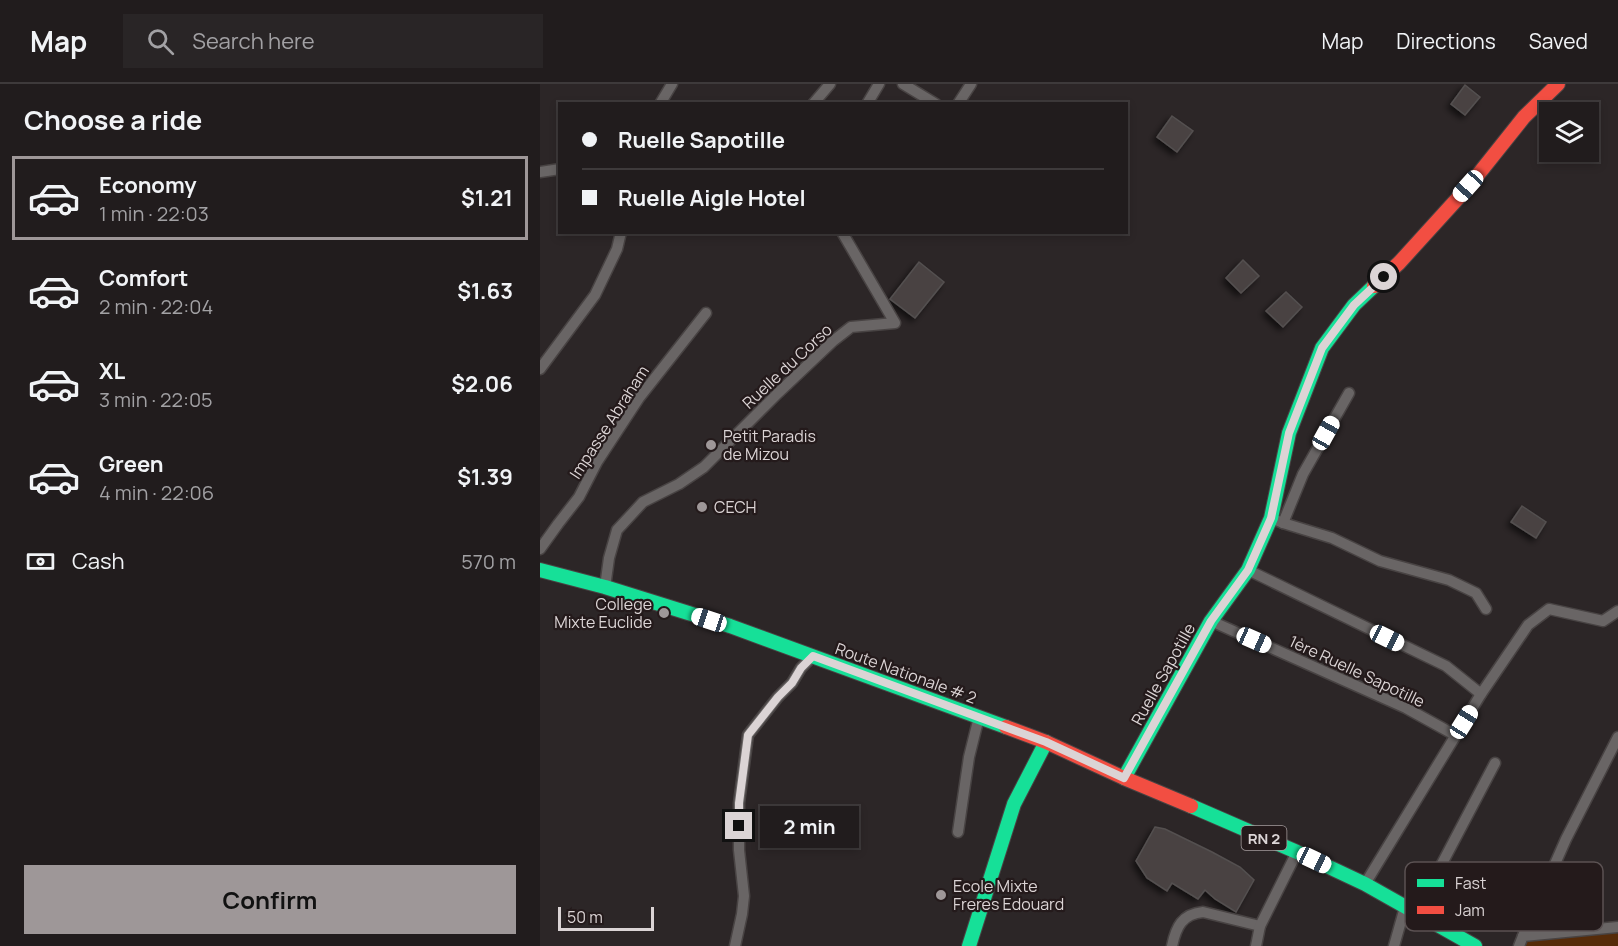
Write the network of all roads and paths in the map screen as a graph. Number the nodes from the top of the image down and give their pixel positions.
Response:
1 (672, 84) edge
2 (830, 84) edge
3 (879, 84) edge
4 (903, 84) edge
5 (971, 84) edge
6 (1558, 84) edge
7 (661, 102) edge
8 (815, 102) edge
9 (868, 102) edge
10 (933, 102) edge
11 (959, 102) edge
12 (558, 169) edge
13 (540, 172) edge
14 (621, 234) edge
15 (843, 234) edge
16 (706, 313) dead end
17 (540, 369) edge
18 (1349, 393) dead end
19 (1277, 521) junction
20 (540, 549) edge
21 (540, 570) edge
22 (1248, 570) junction
23 (605, 587) junction
24 (1486, 609) dead end
25 (1618, 610) edge
26 (1211, 621) junction
27 (813, 656) junction
28 (1481, 694) junction
29 (979, 717) junction
30 (1455, 735) junction
31 (1618, 737) edge
32 (1046, 742) junction
33 (1495, 763) dead end
34 (1124, 778) junction
35 (958, 832) dead end
36 (1297, 852) junction
37 (1438, 862) edge
38 (1556, 862) edge
39 (1365, 884) junction
40 (1405, 907) edge
41 (1405, 923) edge
42 (1260, 926) junction
43 (1618, 927) edge
44 (1603, 929) edge
45 (1442, 931) edge
46 (1590, 931) edge
47 (1457, 941) edge
48 (1521, 941) edge
49 (735, 946) edge
50 (969, 946) edge
51 (1172, 946) edge
52 (1256, 946) edge
53 (1394, 946) edge
54 (1475, 946) edge

1 - 7 street
2 - 8 street
3 - 9 street
4 - 10 street
5 - 11 street
6 - 19 street, Ruelle Sapotille
12 - 13 street
14 - 17 street
15 - 23 street, Ruelle du Corso
16 - 20 street, Impasse Abraham
18 - 19 street
19 - 22 street, Ruelle Sapotille
19 - 24 street
21 - 23 street, Route Nationale # 2 / RN 2
22 - 26 street, Ruelle Sapotille
22 - 28 street
23 - 27 street, Route Nationale # 2 / RN 2
25 - 28 street
26 - 30 street, 1ère Ruelle Sapotille
26 - 34 street, Ruelle Sapotille
27 - 29 street, Route Nationale # 2 / RN 2
27 - 49 street
28 - 30 street
29 - 32 street, Route Nationale # 2 / RN 2
29 - 35 street
30 - 39 street
31 - 38 street
32 - 34 street, Route Nationale # 2 / RN 2
32 - 50 street
33 - 37 street
34 - 36 street, Route Nationale # 2 / RN 2
36 - 39 street, Route Nationale # 2 / RN 2
36 - 42 street
39 - 40 street, Route Nationale # 2 / RN 2
41 - 53 street
42 - 51 street
42 - 52 street
43 - 44 street
45 - 47 street, Route Nationale # 2 / RN 2
46 - 48 street
47 - 54 street, Route Nationale # 2 / RN 2

